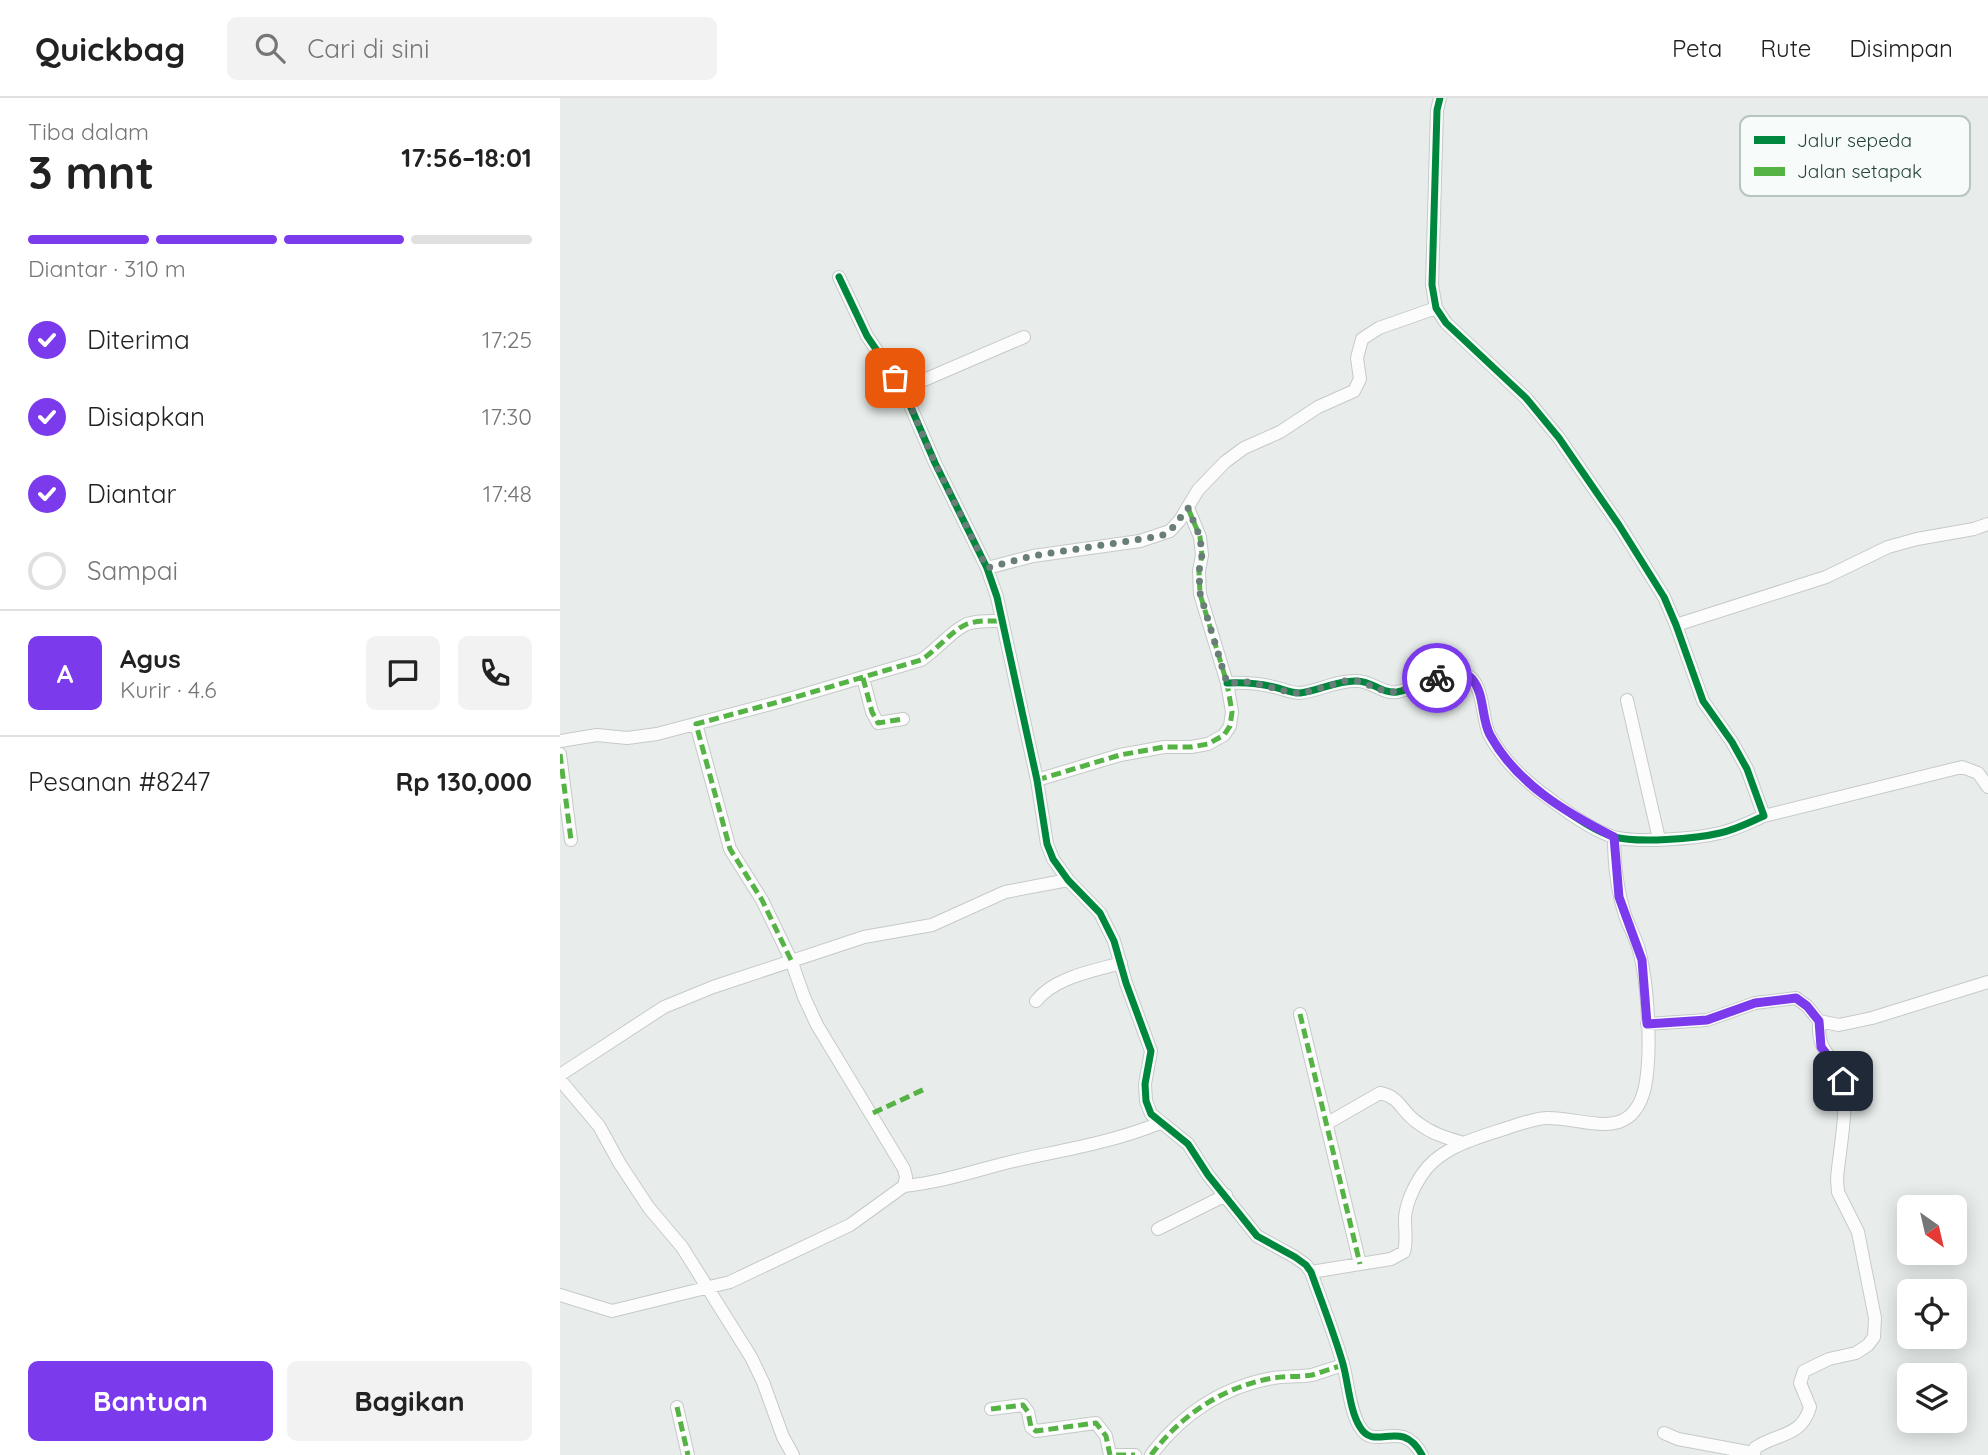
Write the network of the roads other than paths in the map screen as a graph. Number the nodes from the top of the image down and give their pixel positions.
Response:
1 (1440, 98) edge
2 (839, 277) dead end
3 (1436, 309) junction
4 (1024, 337) dead end
5 (903, 389) junction
6 (1188, 508) junction
7 (1988, 524) edge
8 (987, 568) junction
9 (1002, 621) junction
10 (1676, 625) junction
11 (863, 678) junction
12 (1227, 683) junction
13 (1627, 700) dead end
14 (904, 719) dead end
15 (696, 724) junction
16 (560, 741) edge
17 (560, 754) edge
18 (1037, 780) junction
19 (1988, 787) edge
20 (1764, 816) junction
21 (1614, 837) junction
22 (1659, 839) junction
23 (571, 840) dead end
24 (1068, 880) junction
25 (791, 960) junction
26 (1121, 964) junction
27 (1988, 982) edge
28 (1036, 1001) dead end
29 (1300, 1014) dead end
30 (1819, 1021) junction
31 (1647, 1024) junction
32 (560, 1077) edge
33 (1160, 1123) junction
34 (1326, 1124) junction
35 (1464, 1143) junction
36 (904, 1186) junction
37 (1226, 1195) junction
38 (1158, 1229) dead end
39 (1360, 1264) junction
40 (1311, 1272) junction
41 (706, 1287) junction
42 (560, 1295) edge
43 (1343, 1365) junction
44 (677, 1407) dead end
45 (991, 1409) dead end
46 (1664, 1433) dead end
47 (1754, 1454) edge
48 (688, 1455) edge
49 (793, 1455) edge
50 (1110, 1455) edge
51 (1135, 1455) edge
52 (1151, 1455) edge
53 (1422, 1455) edge

1 - 3 street
2 - 5 street
3 - 6 street
3 - 10 street
4 - 5 street
5 - 8 street
6 - 8 street
6 - 12 street
7 - 10 street
8 - 9 street
9 - 11 street
9 - 18 street
10 - 20 street
11 - 14 street
11 - 15 street
12 - 18 street
12 - 21 street
13 - 22 street
15 - 16 street
15 - 25 street
17 - 23 street
18 - 24 street
19 - 20 street
20 - 22 street
21 - 22 street
21 - 31 street
24 - 25 street
24 - 26 street
25 - 32 street
25 - 36 street
26 - 28 street
26 - 33 street
27 - 30 street
29 - 34 street
30 - 31 street
30 - 47 street
31 - 35 street
32 - 41 street
33 - 36 street
33 - 37 street
34 - 35 street
34 - 39 street
35 - 39 street
36 - 41 street
37 - 38 street
37 - 40 street
39 - 40 street
40 - 43 street
41 - 42 street
41 - 49 street
43 - 52 street
43 - 53 street
44 - 48 street
45 - 50 street
46 - 47 street
50 - 51 street

